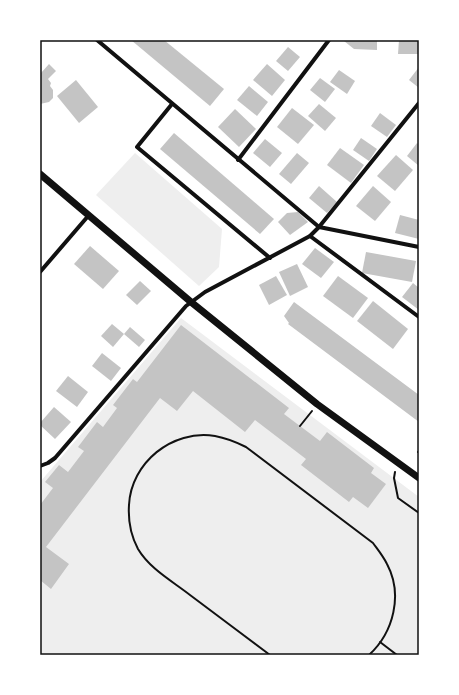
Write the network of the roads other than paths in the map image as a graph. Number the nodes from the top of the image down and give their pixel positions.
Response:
1 (97, 40) edge
2 (329, 40) edge
3 (419, 103) edge
4 (172, 104) junction
5 (238, 160) junction
6 (40, 174) edge
7 (89, 214) junction
8 (319, 227) junction
9 (310, 236) junction
10 (419, 247) edge
11 (270, 258) junction
12 (40, 272) edge
13 (189, 304) junction
14 (419, 317) edge
15 (40, 466) edge
16 (419, 478) edge

1 - 4 street
2 - 5 street
3 - 8 street
4 - 5 street
4 - 11 street
5 - 8 street
6 - 7 main road
7 - 12 street
7 - 13 main road
8 - 9 street
8 - 10 street
9 - 11 street
9 - 14 street
11 - 13 street
13 - 15 street
13 - 16 main road

